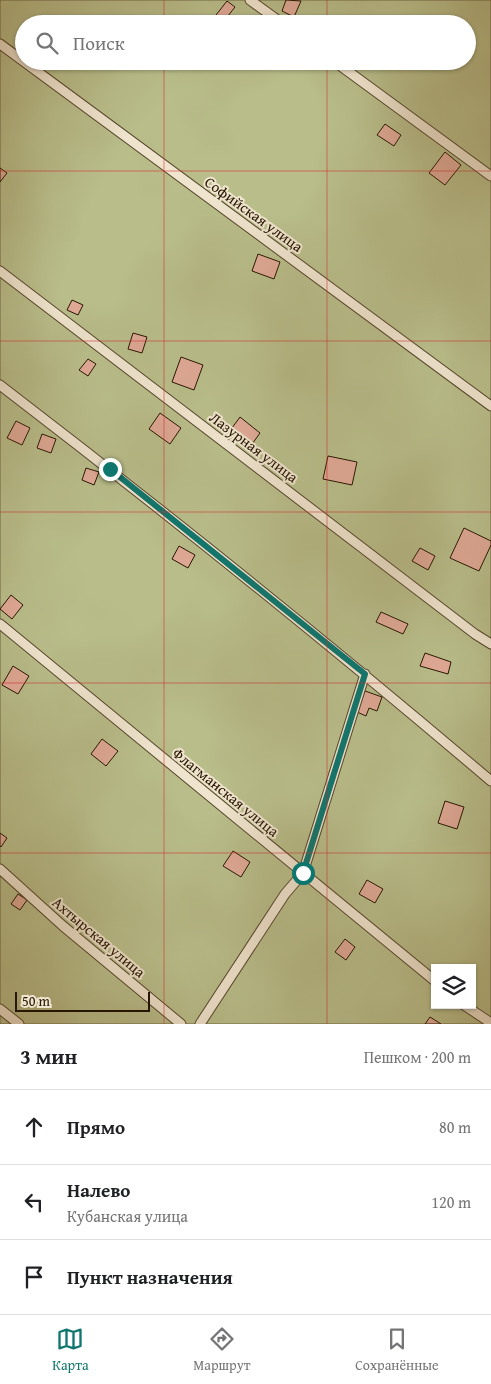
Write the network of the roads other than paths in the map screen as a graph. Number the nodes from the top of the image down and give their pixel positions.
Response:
1 (250, 0) edge
2 (271, 15) edge
3 (0, 44) edge
4 (15, 55) edge
5 (35, 70) edge
6 (346, 70) edge
7 (491, 176) edge
8 (0, 271) edge
9 (0, 385) edge
10 (491, 406) edge
11 (0, 624) edge
12 (491, 644) edge
13 (365, 674) junction
14 (491, 781) edge
15 (0, 869) edge
16 (303, 873) junction
17 (431, 978) edge
18 (0, 1009) edge
19 (470, 1009) edge
20 (491, 1022) edge
21 (19, 1024) edge
22 (181, 1024) edge
23 (200, 1024) edge

1 - 2 lane
3 - 4 lane, Софийская улица
5 - 10 lane, Софийская улица
6 - 7 lane
8 - 12 lane, Лазурная улица
9 - 13 lane
11 - 16 lane, Флагманская улица
13 - 14 lane
13 - 16 lane
15 - 22 lane, Ахтырская улица
16 - 17 lane, Флагманская улица
16 - 23 lane
18 - 21 lane
19 - 20 lane

